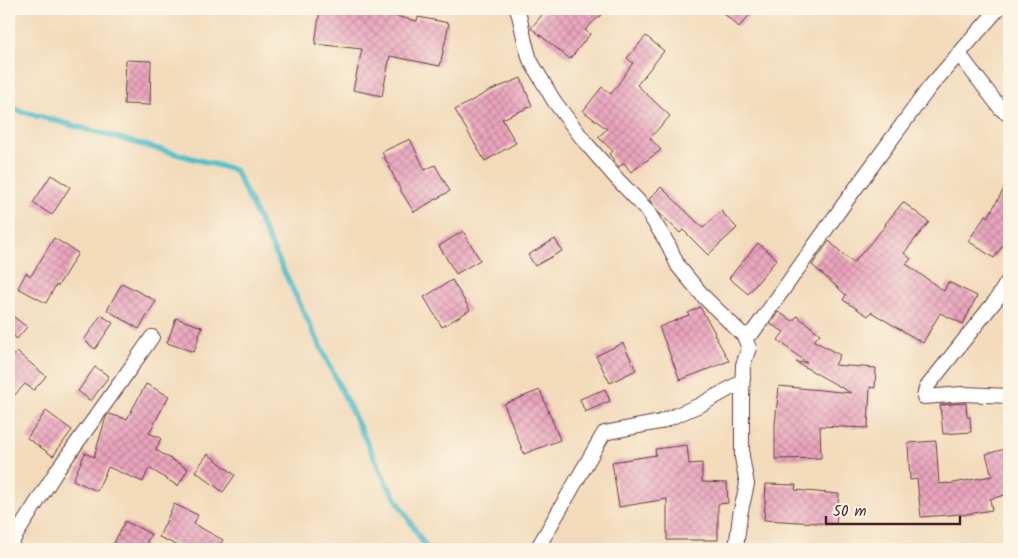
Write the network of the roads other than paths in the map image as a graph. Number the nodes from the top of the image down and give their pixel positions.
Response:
1 (517, 9) edge
2 (998, 9) edge
3 (959, 54) junction
4 (1009, 115) edge
5 (1009, 279) edge
6 (744, 336) junction
7 (152, 337) dead end
8 (743, 378) junction
9 (1009, 396) edge
10 (9, 546) edge
11 (538, 549) edge
12 (736, 549) edge

1 - 6 street
2 - 3 street
3 - 4 street
3 - 6 street
5 - 9 street
6 - 8 street
7 - 10 street
8 - 11 street
8 - 12 street

